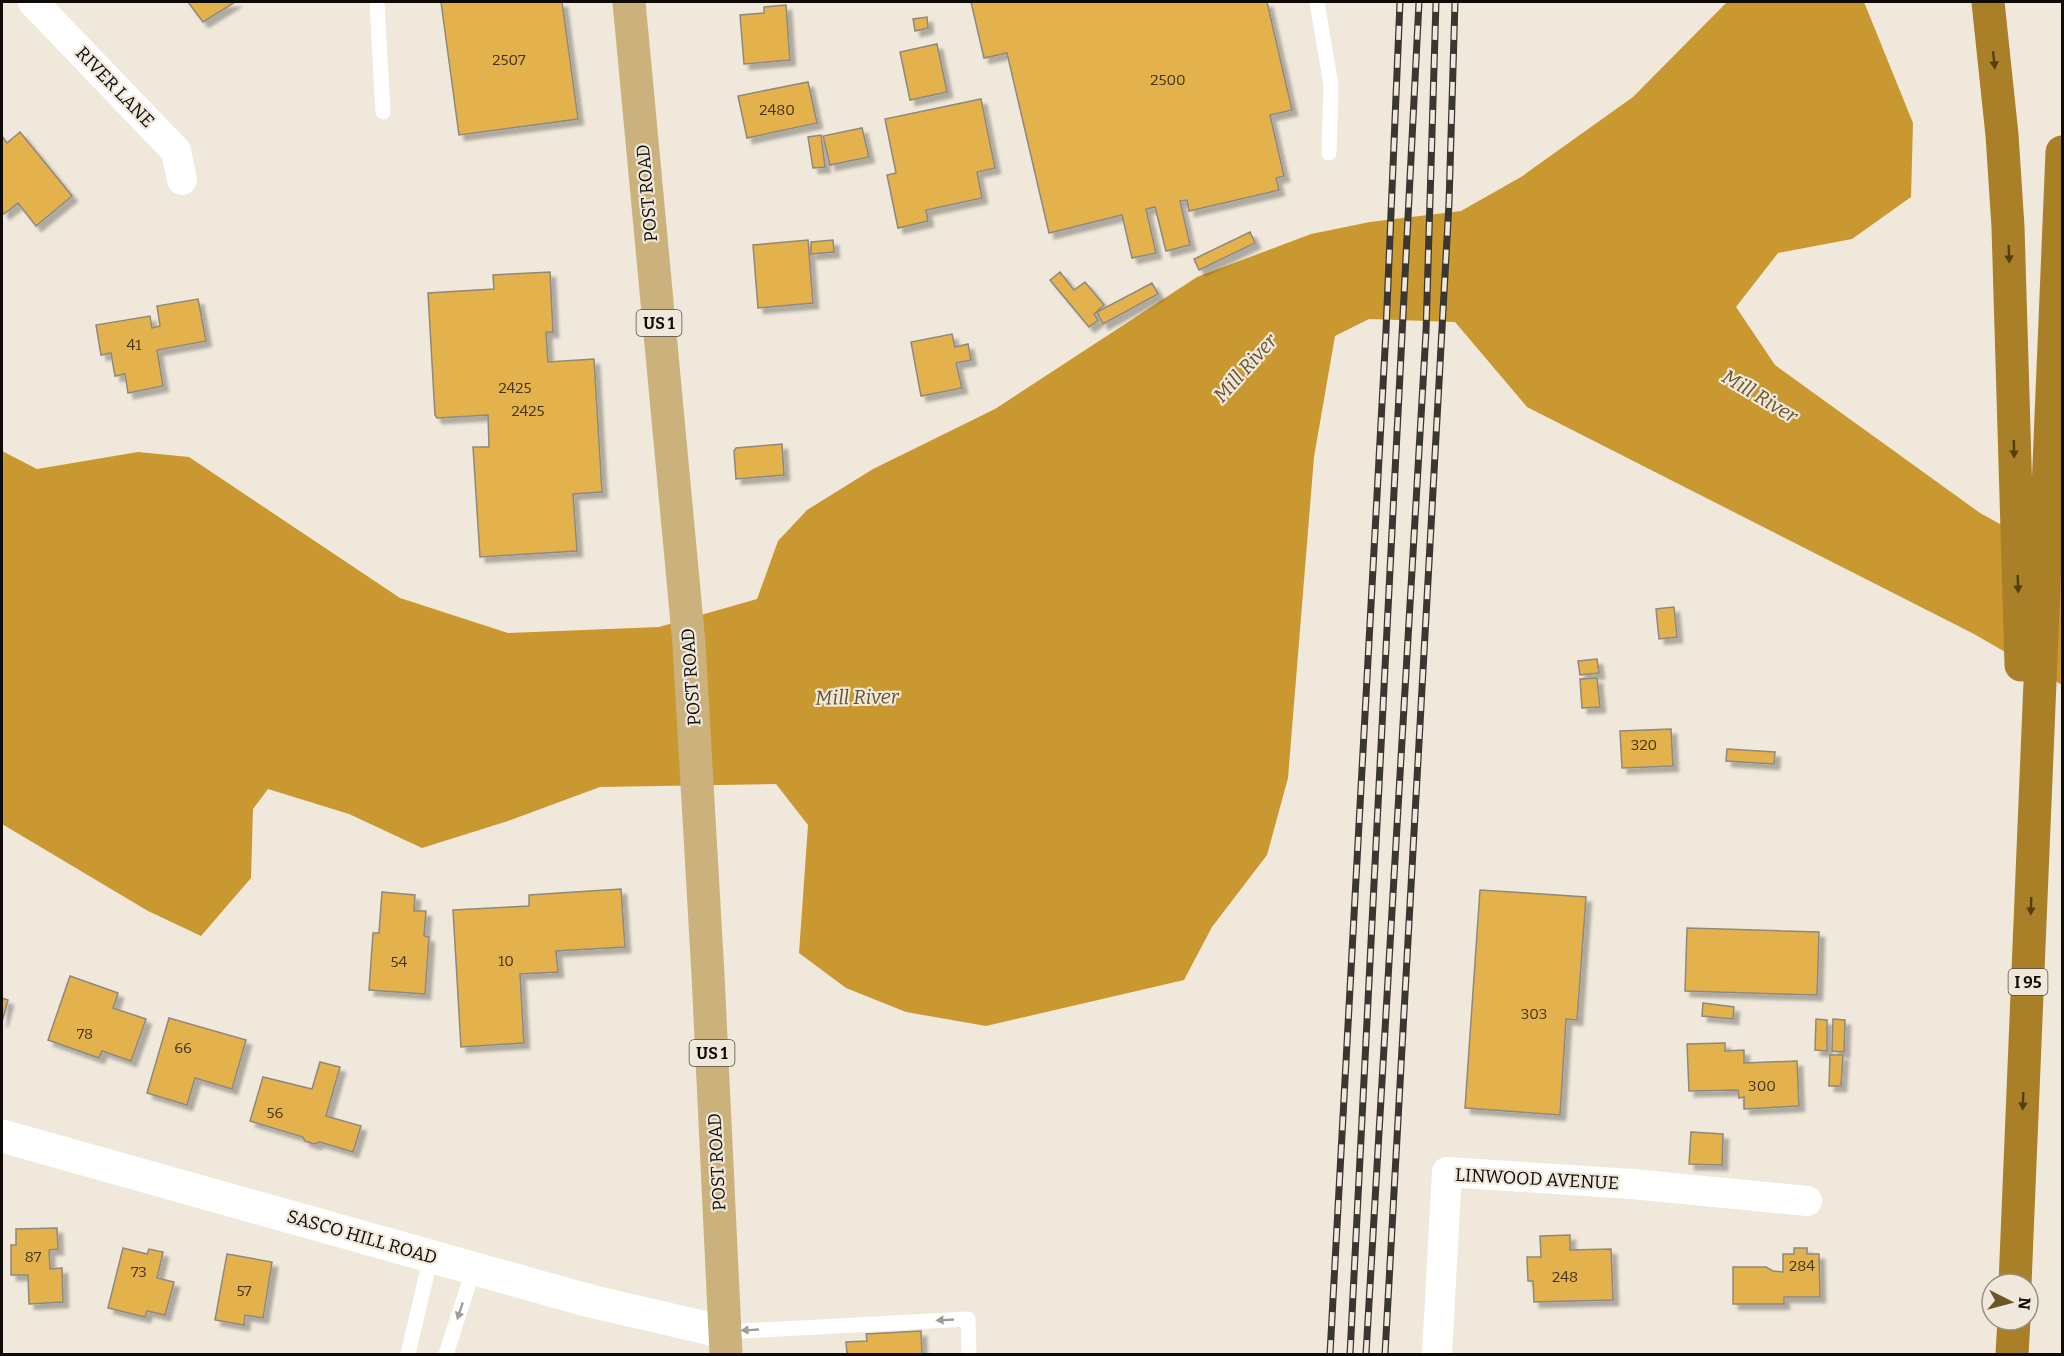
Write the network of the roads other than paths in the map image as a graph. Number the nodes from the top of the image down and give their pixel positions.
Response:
1 (33, 2) edge
2 (377, 2) edge
3 (629, 2) edge
4 (1317, 2) edge
5 (1988, 2) edge
6 (383, 112) dead end
7 (2062, 152) edge
8 (1329, 153) dead end
9 (182, 180) dead end
10 (2030, 673) junction
11 (2, 1136) edge
12 (1807, 1202) dead end
13 (431, 1257) junction
14 (474, 1268) junction
15 (2016, 1272) edge
16 (2013, 1332) edge
17 (725, 1343) edge
18 (408, 1354) edge
19 (446, 1354) edge
20 (969, 1354) edge
21 (1437, 1354) edge
22 (2012, 1354) edge

1 - 9 street, RIVER LANE
2 - 6 lane
3 - 17 main road, POST ROAD / US 1
4 - 8 lane
5 -> 10 highway
7 - 10 highway, I 95
10 -> 15 highway, I 95
11 - 13 street, SASCO HILL ROAD
12 - 21 street, LINWOOD AVENUE
13 - 14 street, SASCO HILL ROAD
13 - 18 lane
14 - 17 street, SASCO HILL ROAD
14 -> 19 lane
16 - 22 highway
20 -> 17 lane

